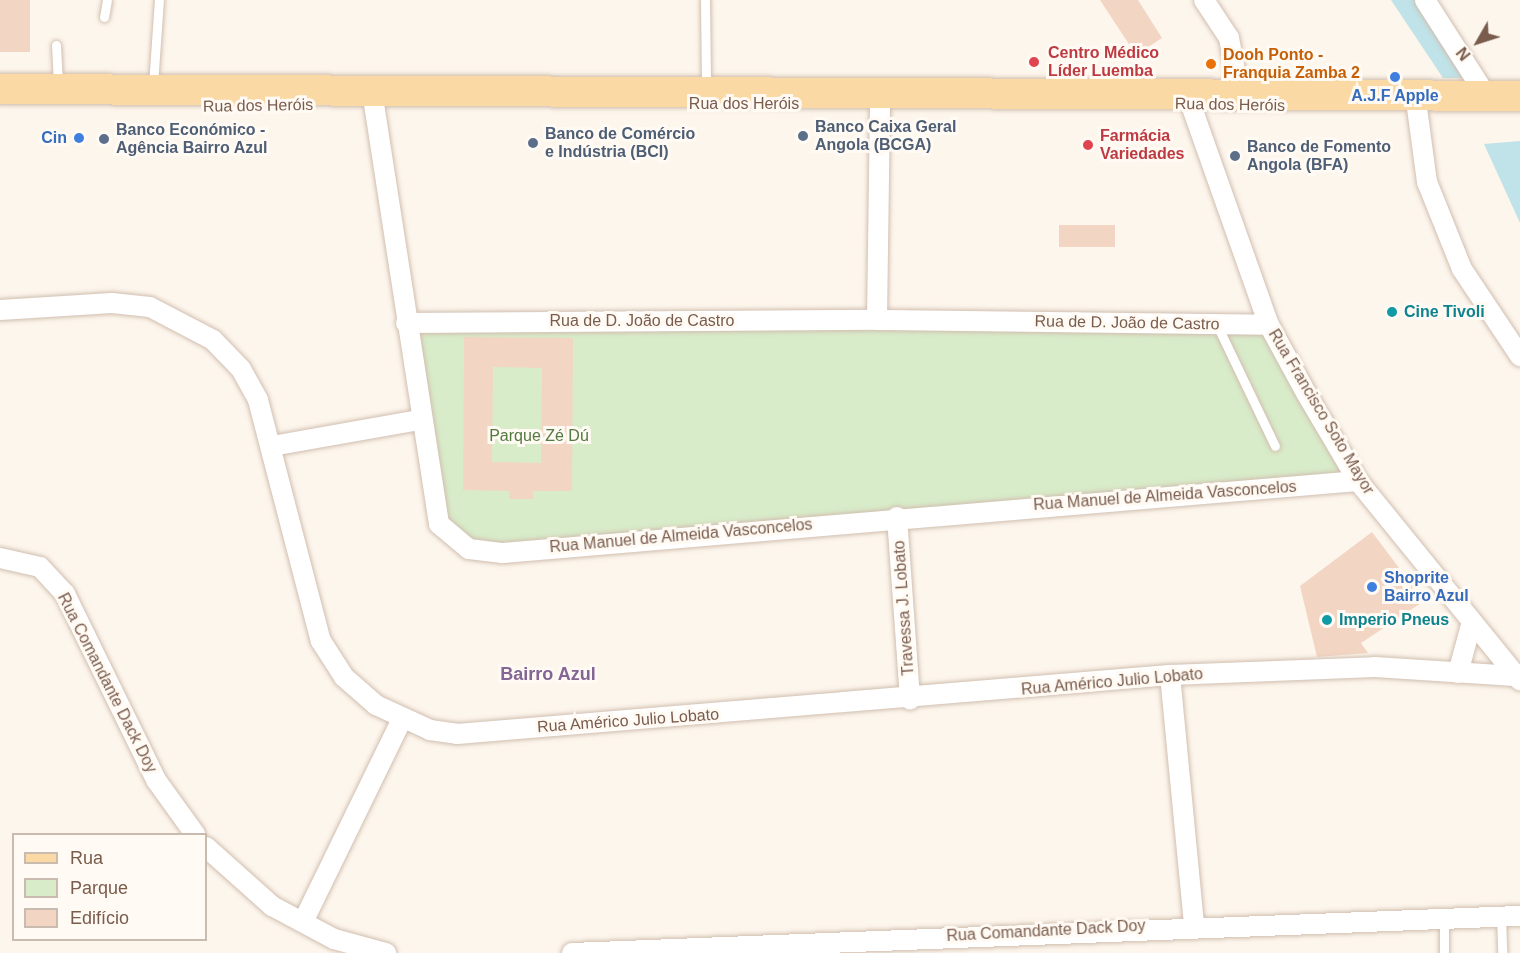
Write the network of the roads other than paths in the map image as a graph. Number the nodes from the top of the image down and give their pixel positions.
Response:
1 (107, 0) edge
2 (159, 0) edge
3 (705, 0) edge
4 (1204, 0) edge
5 (1425, 0) edge
6 (105, 17) dead end
7 (56, 45) dead end
8 (153, 88) junction
9 (0, 89) edge
10 (58, 89) junction
11 (706, 90) junction
12 (1239, 92) junction
13 (1520, 92) edge
14 (1520, 96) edge
15 (1487, 101) junction
16 (374, 104) junction
17 (880, 104) junction
18 (1191, 105) junction
19 (0, 107) edge
20 (1417, 108) junction
21 (1520, 109) edge
22 (0, 310) edge
23 (877, 320) junction
24 (406, 323) junction
25 (1217, 325) junction
26 (1269, 325) junction
27 (1520, 356) edge
28 (420, 420) junction
29 (272, 446) junction
30 (1275, 446) dead end
31 (1358, 481) junction
32 (897, 517) junction
33 (0, 558) edge
34 (1471, 625) junction
35 (1458, 673) junction
36 (1170, 675) junction
37 (1518, 678) edge
38 (910, 700) junction
39 (402, 719) junction
40 (194, 833) edge
41 (207, 848) edge
42 (1510, 916) edge
43 (1444, 918) junction
44 (303, 922) junction
45 (1194, 925) junction
46 (386, 953) edge
47 (572, 953) edge
48 (1444, 953) edge
49 (1502, 953) edge

1 - 6 lane
2 - 8 lane
3 - 11 lane
4 - 12 street
5 - 15 street
7 - 10 lane
8 - 10 main road, Rua dos Heróis
8 - 11 main road, Rua dos Heróis
9 - 10 main road, Rua dos Heróis
11 - 12 main road, Rua dos Heróis
12 - 15 main road, Rua dos Heróis
13 - 15 main road, Rua dos Heróis
14 - 15 main road, Rua dos Heróis
15 - 20 main road, Rua dos Heróis
15 - 21 main road, Rua dos Heróis
16 - 17 main road, Rua dos Heróis
16 - 19 main road, Rua dos Heróis
16 - 24 street, Rua Manuel de Almeida Vasconcelos
17 - 18 main road, Rua dos Heróis
17 - 23 street
18 - 20 main road, Rua dos Heróis
18 - 26 street, Rua Francisco Soto Mayor
20 - 27 street
22 - 29 street, Rua Américo Julio Lobato
23 - 24 street, Rua de D. João de Castro
23 - 25 street, Rua de D. João de Castro
24 - 28 street, Rua Manuel de Almeida Vasconcelos
25 - 26 street, Rua de D. João de Castro
25 - 30 lane
26 - 31 street, Rua Francisco Soto Mayor
28 - 29 street
28 - 32 street, Rua Manuel de Almeida Vasconcelos
29 - 39 street, Rua Américo Julio Lobato
31 - 32 street, Rua Manuel de Almeida Vasconcelos
31 - 34 street, Rua Francisco Soto Mayor
32 - 38 street, Travessa J. Lobato
33 - 40 street, Rua Comandante Dack Doy
34 - 35 street
34 - 37 street, Rua Francisco Soto Mayor
35 - 36 street, Rua Américo Julio Lobato
35 - 37 street, Rua Américo Julio Lobato
36 - 38 street, Rua Américo Julio Lobato
36 - 45 street
38 - 39 street, Rua Américo Julio Lobato
39 - 44 street
41 - 44 street
42 - 43 street, Rua Comandante Dack Doy
42 - 49 lane
43 - 45 street, Rua Comandante Dack Doy
43 - 48 lane
44 - 46 street
45 - 47 street, Rua Comandante Dack Doy

